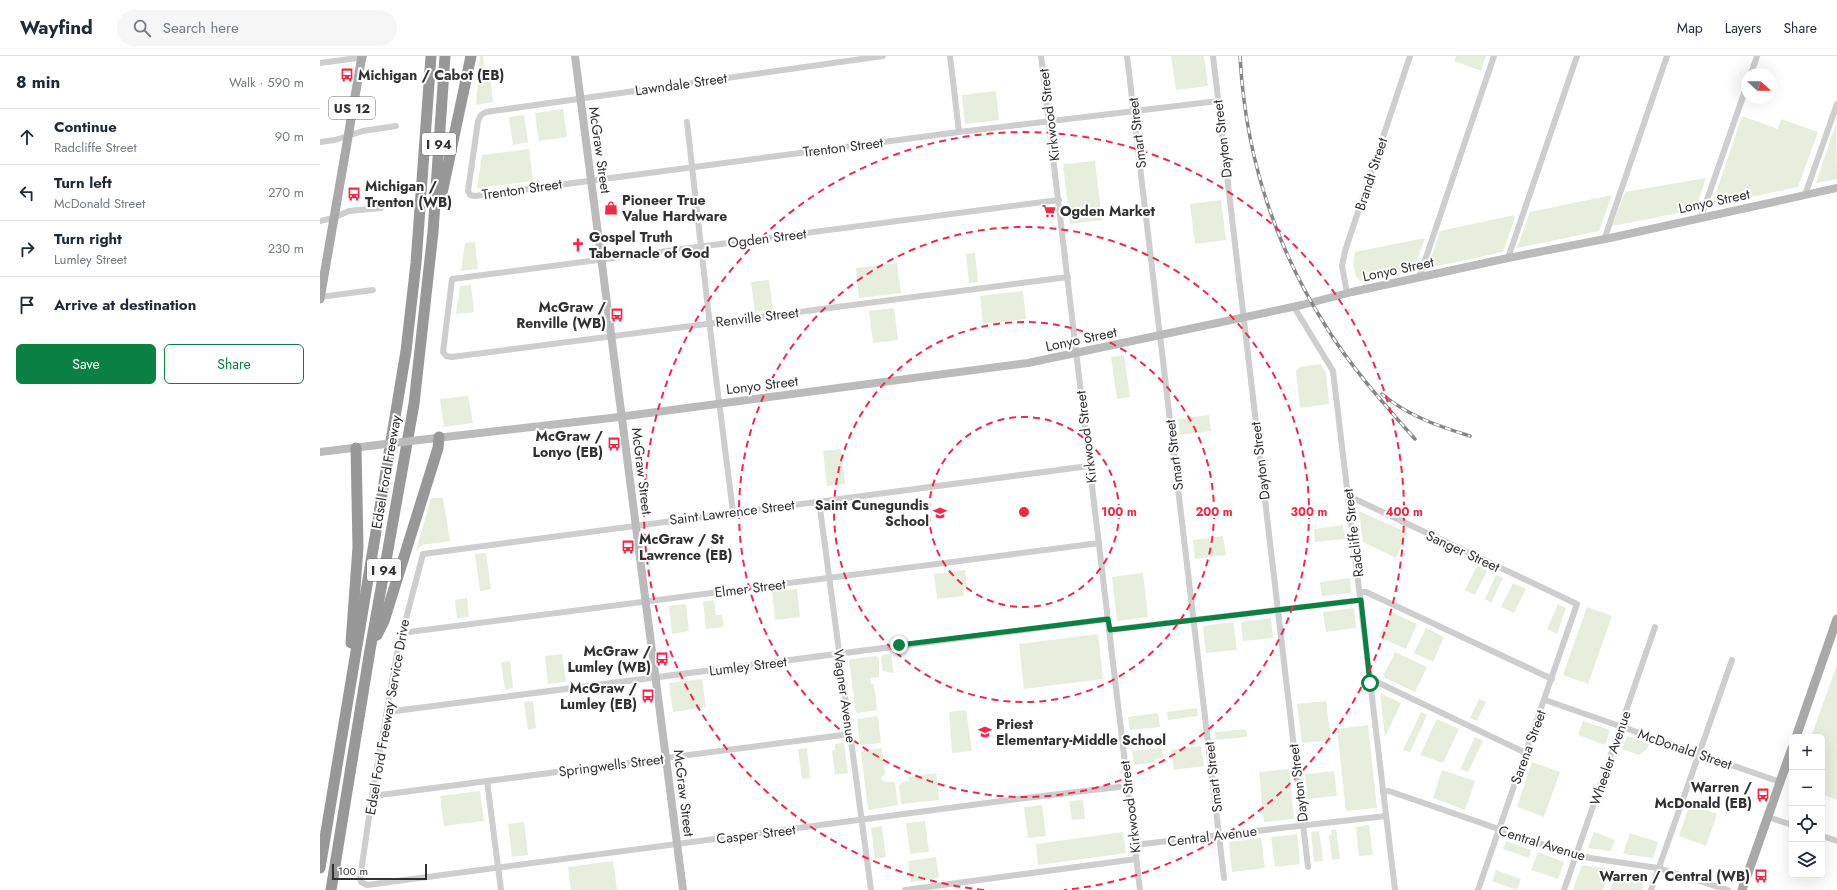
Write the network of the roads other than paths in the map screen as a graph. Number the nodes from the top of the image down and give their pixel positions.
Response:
1 (431, 56) edge
2 (445, 56) edge
3 (471, 56) edge
4 (574, 56) edge
5 (883, 56) edge
6 (950, 56) edge
7 (1042, 56) edge
8 (1128, 56) edge
9 (1213, 56) edge
10 (1410, 56) edge
11 (1494, 56) edge
12 (1577, 56) edge
13 (1667, 56) edge
14 (1757, 56) edge
15 (363, 57) edge
16 (320, 63) edge
17 (1753, 68) edge
18 (580, 99) junction
19 (1218, 101) junction
20 (1741, 102) edge
21 (1837, 104) edge
22 (1134, 111) junction
23 (1049, 121) junction
24 (687, 122) dead end
25 (396, 126) dead end
26 (959, 132) junction
27 (347, 136) junction
28 (320, 142) edge
29 (692, 167) junction
30 (591, 180) junction
31 (1837, 188) edge
32 (469, 194) joint
33 (1805, 195) junction
34 (1059, 200) junction
35 (381, 208) dead end
36 (1701, 217) junction
37 (333, 218) junction
38 (320, 221) edge
39 (433, 232) junction
40 (1604, 240) junction
41 (701, 247) junction
42 (1508, 258) junction
43 (601, 260) junction
44 (1068, 277) junction
45 (1419, 278) junction
46 (373, 290) dead end
47 (1347, 293) junction
48 (320, 298) edge
49 (1294, 307) junction
50 (1243, 317) junction
51 (710, 324) junction
52 (1161, 335) junction
53 (611, 336) junction
54 (1077, 353) junction
55 (446, 356) joint
56 (719, 404) junction
57 (621, 416) junction
58 (433, 438) junction
59 (356, 448) junction
60 (320, 452) edge
61 (1089, 466) junction
62 (1349, 500) junction
63 (820, 501) junction
64 (733, 512) junction
65 (636, 525) junction
66 (1099, 543) junction
67 (423, 554) joint
68 (830, 577) junction
69 (1360, 592) junction
70 (1361, 600) junction
71 (646, 601) junction
72 (1576, 604) joint
73 (1278, 610) junction
74 (1108, 619) junction
75 (1837, 619) edge
76 (1194, 620) junction
77 (1655, 627) dead end
78 (1110, 630) junction
79 (401, 633) junction
80 (370, 650) junction
81 (839, 654) junction
82 (1732, 660) dead end
83 (656, 678) junction
84 (1552, 679) junction
85 (1370, 683) junction
86 (349, 694) junction
87 (1545, 700) junction
88 (387, 712) junction
89 (1621, 726) junction
90 (850, 734) junction
91 (1797, 734) edge
92 (1526, 753) junction
93 (1698, 753) junction
94 (1789, 756) edge
95 (666, 758) junction
96 (487, 781) junction
97 (1780, 782) junction
98 (1128, 786) junction
99 (1383, 792) junction
100 (372, 796) junction
101 (1386, 816) junction
102 (1768, 817) junction
103 (862, 820) junction
104 (1789, 824) edge
105 (1303, 825) junction
106 (1499, 830) junction
107 (1220, 835) junction
108 (1825, 837) edge
109 (1837, 841) edge
110 (677, 844) junction
111 (1134, 845) junction
112 (1576, 855) junction
113 (1136, 859) junction
114 (1308, 867) dead end
115 (320, 868) edge
116 (498, 868) junction
117 (1658, 868) junction
118 (1224, 878) dead end
119 (361, 882) joint
120 (331, 890) edge
121 (501, 890) edge
122 (683, 890) edge
123 (871, 890) edge
124 (905, 890) edge
125 (1140, 890) edge
126 (1395, 890) edge
127 (1478, 890) edge
128 (1564, 890) edge
129 (1651, 890) edge
130 (1728, 890) edge
131 (1742, 890) edge

1 - 86 highway, Edsel Ford Freeway / I 94
2 - 39 highway, Edsel Ford Freeway / I 94
3 - 39 highway
4 - 18 street, McGraw Street
5 - 18 street, Lawndale Street
6 - 26 street
7 - 23 street, Kirkwood Street
8 - 22 street, Smart Street
9 - 19 street, Dayton Street
10 - 47 street, Brandt Street
11 - 45 street
12 - 42 street
13 - 40 street
14 - 17 street
15 - 16 street
15 - 27 main road, US 12
18 - 30 street, McGraw Street
18 - 32 street, Lawndale Street
19 - 22 street, Trenton Street
19 - 50 street, Dayton Street
20 - 36 street
21 - 33 street
22 - 23 street, Trenton Street
22 - 52 street, Smart Street
23 - 26 street, Trenton Street
23 - 34 street, Kirkwood Street
24 - 29 street
25 - 27 street
26 - 29 street, Trenton Street
27 - 28 street
27 - 37 main road, US 12
29 - 30 street, Trenton Street
29 - 41 street
30 - 32 street, Trenton Street
30 - 43 street, McGraw Street
31 - 33 street, Lonyo Street
33 - 36 street, Lonyo Street
34 - 41 street, Ogden Street
34 - 44 street, Kirkwood Street
35 - 37 street
36 - 40 street, Lonyo Street
37 - 38 street
37 - 48 main road, US 12
39 - 80 highway, Edsel Ford Freeway / I 94
40 - 42 street, Lonyo Street
41 - 43 street, Ogden Street
41 - 51 street
42 - 45 street, Lonyo Street
43 - 53 street, McGraw Street
43 - 55 street, Ogden Street
44 - 51 street, Renville Street
44 - 54 street, Kirkwood Street
45 - 47 street, Lonyo Street
46 - 48 street
47 - 49 street, Lonyo Street
49 - 50 street, Lonyo Street
49 - 62 street, Radcliffe Street
50 - 52 street, Lonyo Street
50 - 73 street, Dayton Street
51 - 53 street, Renville Street
51 - 56 street
52 - 54 street, Lonyo Street
52 - 76 street, Smart Street
53 - 55 street, Renville Street
53 - 57 street, McGraw Street
54 - 56 street, Lonyo Street
54 - 61 street, Kirkwood Street
56 - 57 street, Lonyo Street
56 - 64 street
57 - 58 street, Lonyo Street
57 - 65 street, McGraw Street
58 - 59 street, Lonyo Street, bridge
58 - 80 highway
59 - 60 street, Lonyo Street
59 - 86 highway
61 - 63 street, Saint Lawrence Street
61 - 66 street, Kirkwood Street
62 - 69 street, Radcliffe Street
62 - 72 street, Sanger Street
63 - 64 street, Saint Lawrence Street
63 - 68 street, Wagner Avenue
64 - 65 street, Saint Lawrence Street
65 - 67 street, Saint Lawrence Street
65 - 71 street, McGraw Street
66 - 68 street, Elmer Street
66 - 74 street, Kirkwood Street
67 - 79 street, Edsel Ford Freeway Service Drive
68 - 71 street, Elmer Street
68 - 81 street, Wagner Avenue
69 - 70 street, Radcliffe Street
69 - 84 street
70 - 73 street
70 - 85 street, Radcliffe Street
71 - 79 street, Elmer Street
71 - 83 street, McGraw Street
72 - 84 street, Sarena Street
73 - 76 street
73 - 105 street, Dayton Street
74 - 78 street, Kirkwood Street
74 - 81 street, Lumley Street
75 - 91 main road
76 - 78 street
76 - 107 street, Smart Street
77 - 89 street, Wheeler Avenue
78 - 98 street, Kirkwood Street
79 - 88 street, Edsel Ford Freeway Service Drive
80 - 120 highway, Edsel Ford Freeway / I 94
81 - 83 street, Lumley Street
81 - 90 street, Wagner Avenue
82 - 93 street
83 - 88 street, Lumley Street
83 - 95 street, McGraw Street
84 - 87 street, Sarena Street
85 - 92 street
85 - 99 street, Radcliffe Street
86 - 115 highway, Edsel Ford Freeway / I 94
87 - 89 street, McDonald Street
87 - 92 street, Sarena Street
88 - 100 street, Edsel Ford Freeway Service Drive
89 - 93 street, McDonald Street
89 - 112 street, Wheeler Avenue
90 - 95 street, Springwells Street
90 - 103 street, Wagner Avenue
92 - 106 street, Sarena Street
93 - 97 street, McDonald Street
93 - 117 street
94 - 97 main road
95 - 96 street, Springwells Street
95 - 110 street, McGraw Street
96 - 100 street, Springwells Street
96 - 116 street
97 - 102 main road
98 - 103 street, Casper Street
98 - 111 street, Kirkwood Street
99 - 101 street, Radcliffe Street
99 - 106 street, Central Avenue
100 - 119 street, Edsel Ford Freeway Service Drive
101 - 105 street, Central Avenue
101 - 126 street, Radcliffe Street
102 - 104 street
102 - 131 main road
103 - 110 street, Casper Street
103 - 123 street, Wagner Avenue
105 - 107 street, Central Avenue
105 - 114 street, Dayton Street
106 - 112 street, Central Avenue
106 - 127 street, Sarena Street
107 - 111 street, Central Avenue
107 - 118 street, Smart Street
108 - 109 street
110 - 116 street, Casper Street
110 - 122 street, McGraw Street
111 - 113 street, Kirkwood Street
112 - 117 street, Central Avenue
112 - 128 street, Wheeler Avenue
113 - 124 street
113 - 125 street, Kirkwood Street
116 - 119 street, Casper Street
116 - 121 street
117 - 129 street
117 - 130 street, Central Avenue

